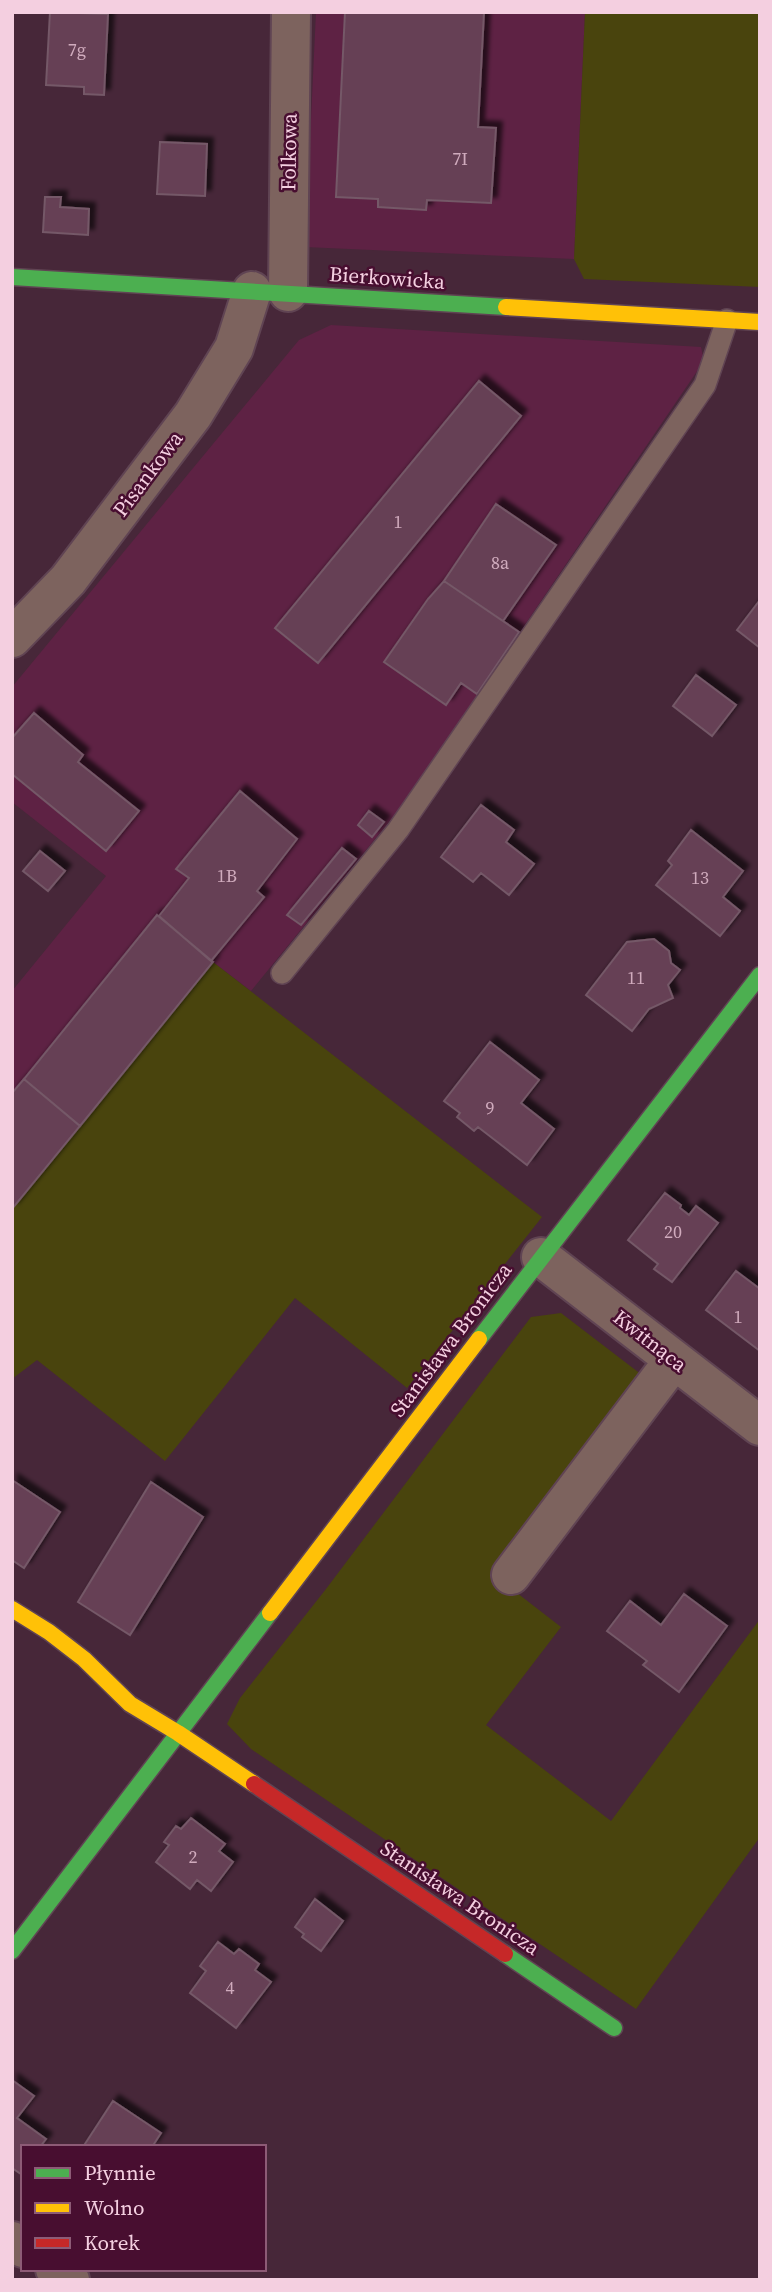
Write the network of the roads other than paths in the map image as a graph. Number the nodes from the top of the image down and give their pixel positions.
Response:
1 (291, 12) edge
2 (12, 277) edge
3 (270, 292) junction
4 (727, 320) junction
5 (760, 322) edge
6 (12, 638) edge
7 (282, 972) dead end
8 (760, 975) edge
9 (541, 1257) junction
10 (674, 1360) junction
11 (760, 1426) edge
12 (511, 1574) dead end
13 (12, 1609) edge
14 (178, 1733) junction
15 (12, 1951) edge
16 (614, 2028) dead end

1 - 3 street, Folkowa
2 - 3 street, Bierkowicka
3 - 4 street, Bierkowicka
3 - 6 street, Pisankowa
4 - 5 street, Bierkowicka
4 - 7 lane
8 - 9 street, Stanisława Bronicza
9 - 10 street, Kwitnąca
9 - 14 street, Stanisława Bronicza
10 - 11 street, Kwitnąca
10 - 12 street
13 - 14 street, Stanisława Bronicza
14 - 15 street, Stanisława Bronicza
14 - 16 street, Stanisława Bronicza

